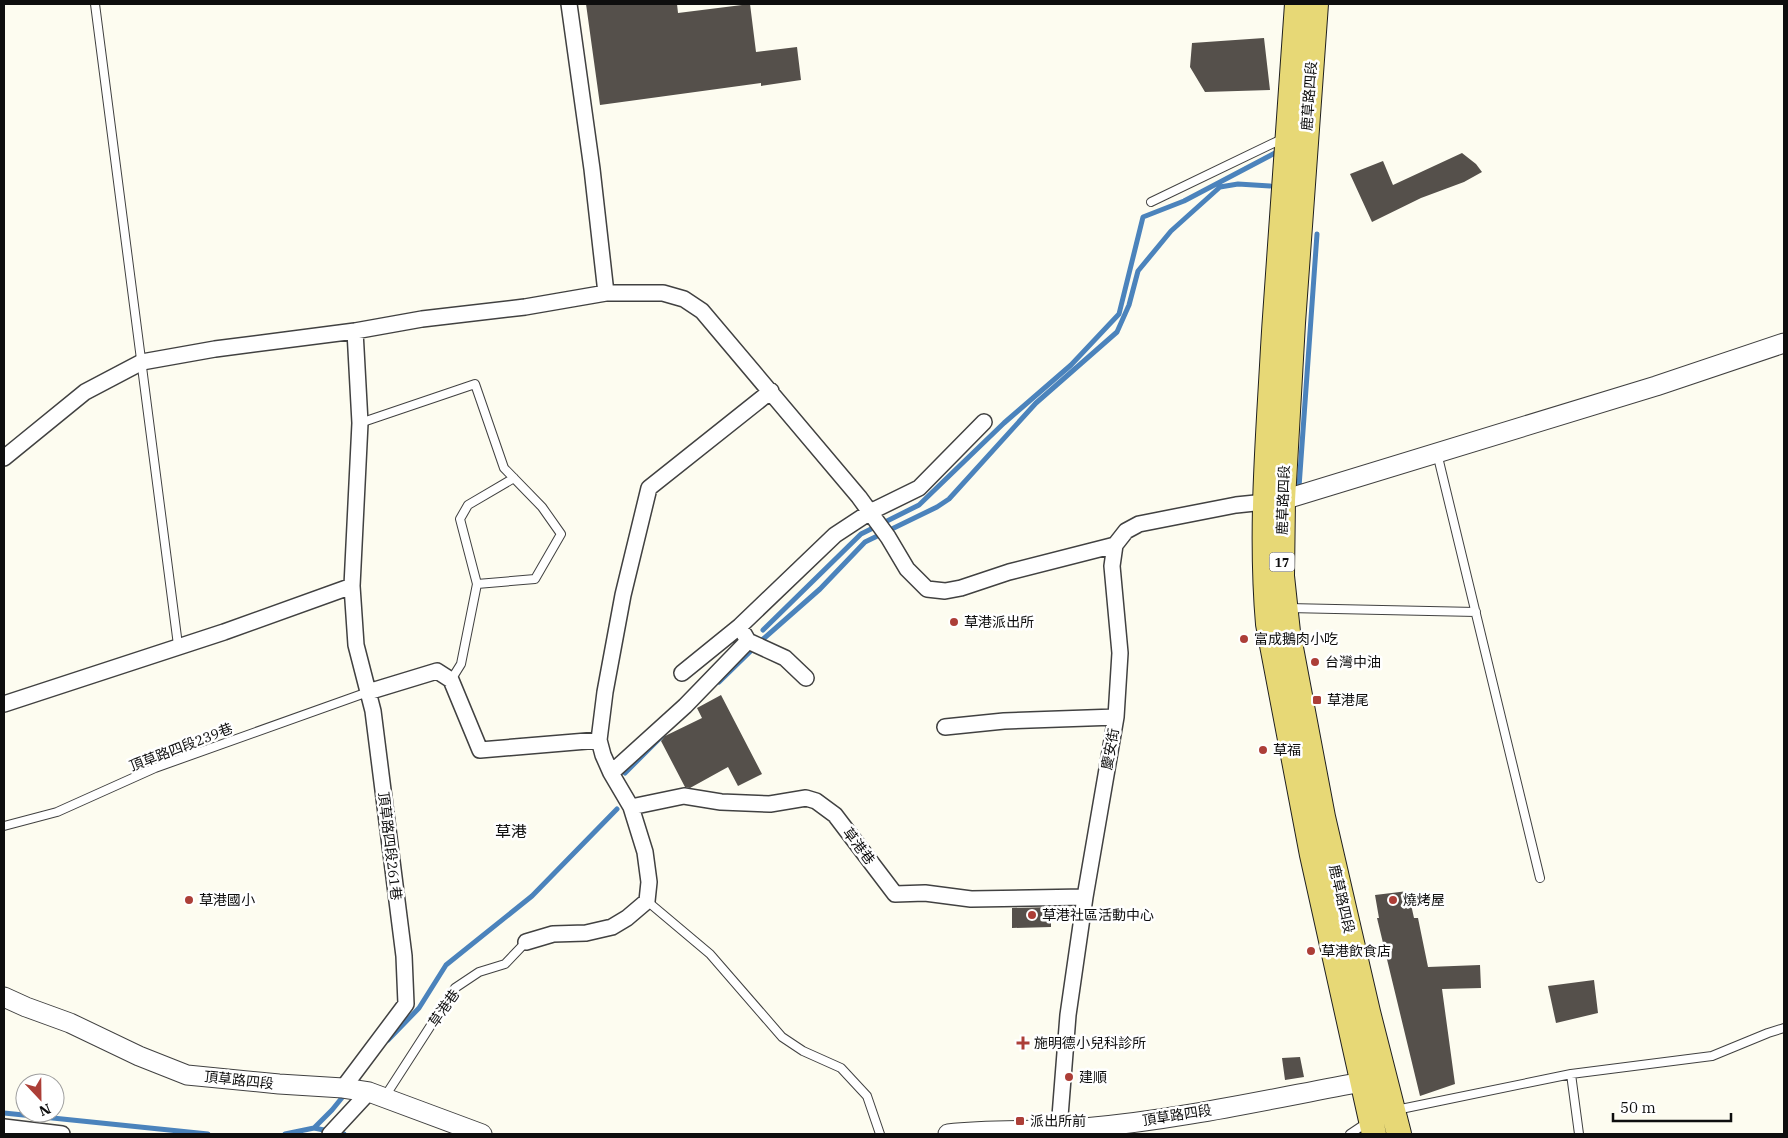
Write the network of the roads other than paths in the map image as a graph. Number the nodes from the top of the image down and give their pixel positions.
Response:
1 (95, 4) edge
2 (569, 4) edge
3 (1297, 4) edge
4 (1316, 4) edge
5 (1286, 137) junction
6 (1151, 202) dead end
7 (606, 293) junction
8 (355, 331) junction
9 (1784, 343) edge
10 (142, 362) junction
11 (771, 391) junction
12 (984, 422) dead end
13 (360, 423) junction
14 (1437, 453) junction
15 (4, 458) edge
16 (514, 478) junction
17 (1273, 501) junction
18 (873, 516) junction
19 (1115, 545) junction
20 (477, 584) junction
21 (352, 586) junction
22 (1284, 608) junction
23 (1476, 612) junction
24 (740, 626) junction
25 (748, 641) junction
26 (178, 646) junction
27 (682, 673) dead end
28 (806, 678) dead end
29 (451, 680) junction
30 (368, 692) junction
31 (4, 704) edge
32 (1116, 717) junction
33 (945, 727) dead end
34 (599, 740) junction
35 (611, 773) junction
36 (631, 807) junction
37 (4, 826) edge
38 (1540, 878) dead end
39 (1085, 897) junction
40 (647, 901) junction
41 (526, 942) joint
42 (4, 997) edge
43 (1784, 1028) edge
44 (1571, 1074) junction
45 (1362, 1082) junction
46 (344, 1088) junction
47 (377, 1095) junction
48 (1380, 1119) edge
49 (4, 1127) edge
50 (1059, 1129) junction
51 (62, 1134) edge
52 (330, 1134) edge
53 (482, 1134) edge
54 (880, 1134) edge
55 (948, 1134) edge
56 (1350, 1134) edge
57 (1399, 1134) edge
58 (1578, 1134) edge

1 - 10 lane
2 - 7 street
3 - 5 main road, 鹿草路四段 / 17
4 - 17 main road, 鹿草路四段 / 17
5 - 6 lane
5 - 17 main road, 鹿草路四段 / 17
7 - 8 street
7 - 11 street
8 - 10 street
8 - 13 street, 頂草路四段261巷
9 - 14 street
10 - 15 street
10 - 26 lane
11 - 18 street
11 - 34 street
12 - 18 street
13 - 16 lane
13 - 21 street, 頂草路四段261巷
14 - 17 street
14 - 23 lane
16 - 20 lane
16 - 20 lane
17 - 19 street
17 - 22 main road, 鹿草路四段 / 17
17 - 45 main road, 鹿草路四段 / 17
18 - 19 street
18 - 24 street
19 - 32 street, 慶安街
20 - 29 lane
21 - 26 street
21 - 30 street, 頂草路四段261巷
22 - 23 lane
22 - 48 main road, 鹿草路四段 / 17
23 - 38 lane
24 - 25 street
24 - 27 street
25 - 28 street
25 - 35 street
26 - 31 street
29 - 30 street
29 - 34 street
30 - 37 lane, 頂草路四段239巷
30 - 46 street, 頂草路四段261巷
32 - 33 street
32 - 39 street, 慶安街
34 - 35 street
35 - 36 street
36 - 39 street, 草港巷
36 - 40 street
39 - 50 street, 慶安街
40 - 41 street
40 - 54 lane
41 - 47 lane, 草港巷
42 - 46 street, 頂草路四段
43 - 44 lane
44 - 48 lane
44 - 58 lane
45 - 48 main road, 鹿草路四段 / 17
45 - 50 street, 頂草路四段
46 - 47 street, 頂草路四段
47 - 52 street
47 - 53 street, 頂草路四段
48 - 56 lane
48 - 57 main road, 鹿草路四段 / 17
49 - 51 street
50 - 55 street, 頂草路四段

